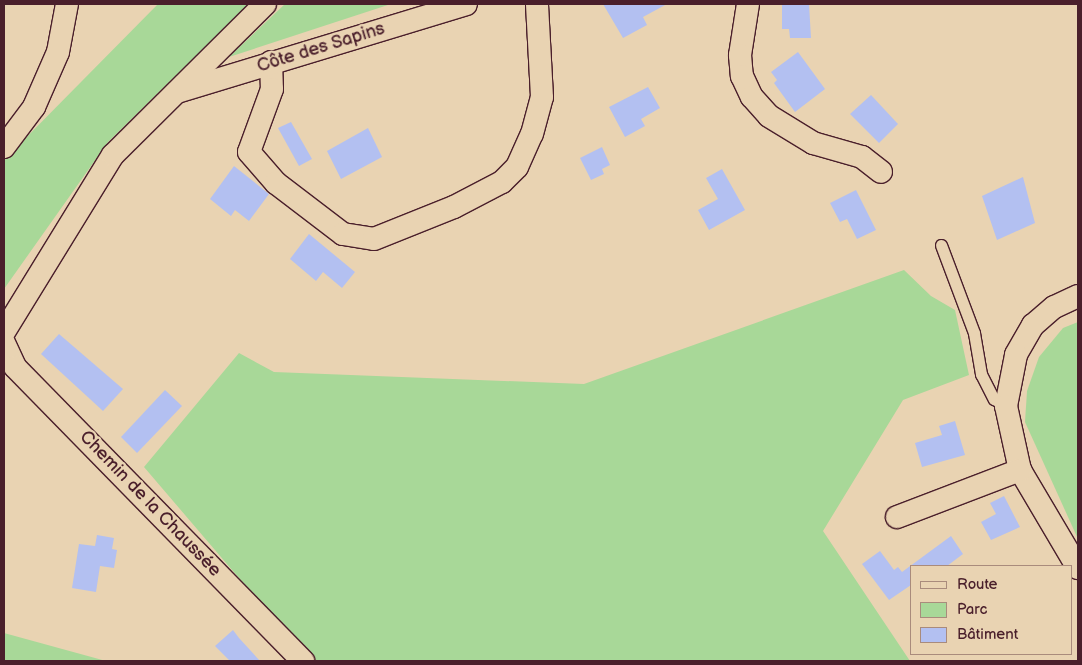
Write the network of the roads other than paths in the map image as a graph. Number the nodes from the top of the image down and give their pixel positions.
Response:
1 (67, 4) edge
2 (265, 4) edge
3 (466, 4) edge
4 (537, 4) edge
5 (748, 4) edge
6 (271, 62) junction
7 (176, 92) junction
8 (4, 147) edge
9 (881, 172) dead end
10 (941, 245) dead end
11 (1078, 296) edge
12 (5, 331) edge
13 (1006, 406) junction
14 (1020, 470) junction
15 (896, 517) dead end
16 (1078, 568) edge
17 (303, 661) edge

1 - 8 street
2 - 7 street
3 - 6 street, Côte des Sapins
4 - 6 street
5 - 9 street
6 - 7 street, Côte des Sapins
7 - 12 street
10 - 13 lane
11 - 13 street
12 - 17 street, Chemin de la Chaussée
13 - 14 street
14 - 15 street
14 - 16 street

